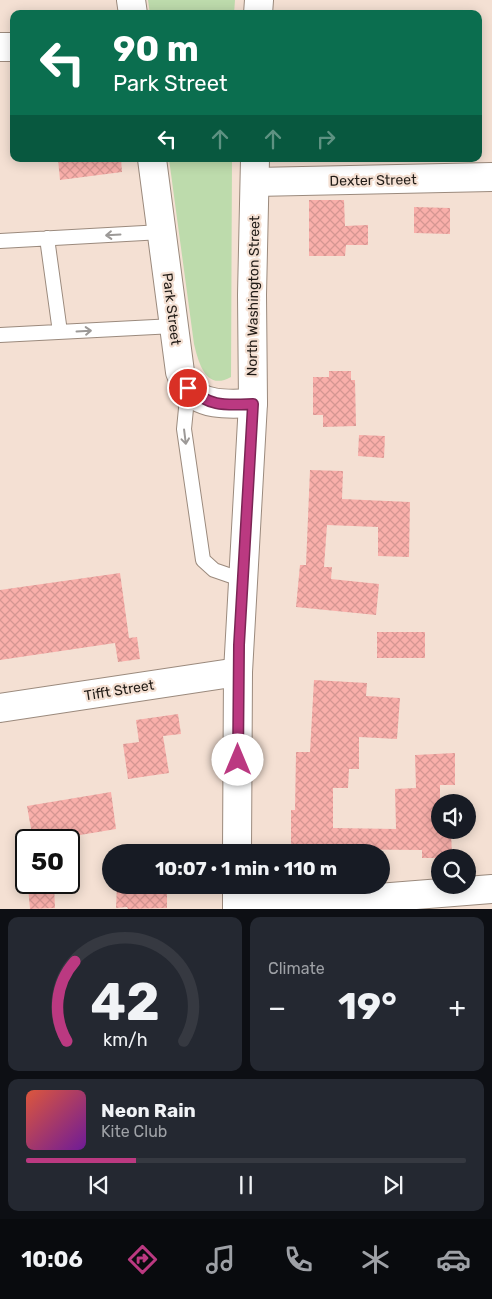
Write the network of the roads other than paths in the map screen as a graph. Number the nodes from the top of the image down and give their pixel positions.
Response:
1 (152, 162) edge
2 (255, 170) edge
3 (492, 177) edge
4 (162, 232) junction
5 (47, 238) junction
6 (0, 241) edge
7 (174, 326) junction
8 (60, 332) junction
9 (0, 335) edge
10 (188, 388) junction
11 (253, 404) junction
12 (243, 580) junction
13 (238, 672) junction
14 (0, 708) edge
15 (238, 844) edge
16 (492, 889) edge
17 (237, 894) edge
18 (238, 909) edge

1 - 4 street, Park Street
2 - 3 street, Dexter Street
2 - 11 street, North Washington Street
4 -> 5 lane
4 - 7 street, Park Street
5 - 6 lane
5 - 8 lane
8 -> 7 lane
7 - 10 street, Park Street
8 - 9 lane
10 - 11 street
10 -> 12 lane
11 - 12 street, North Washington Street
12 - 13 street, North Washington Street
13 - 14 street, Tifft Street
13 - 15 street, North Washington Street
16 - 18 street
17 - 18 street

